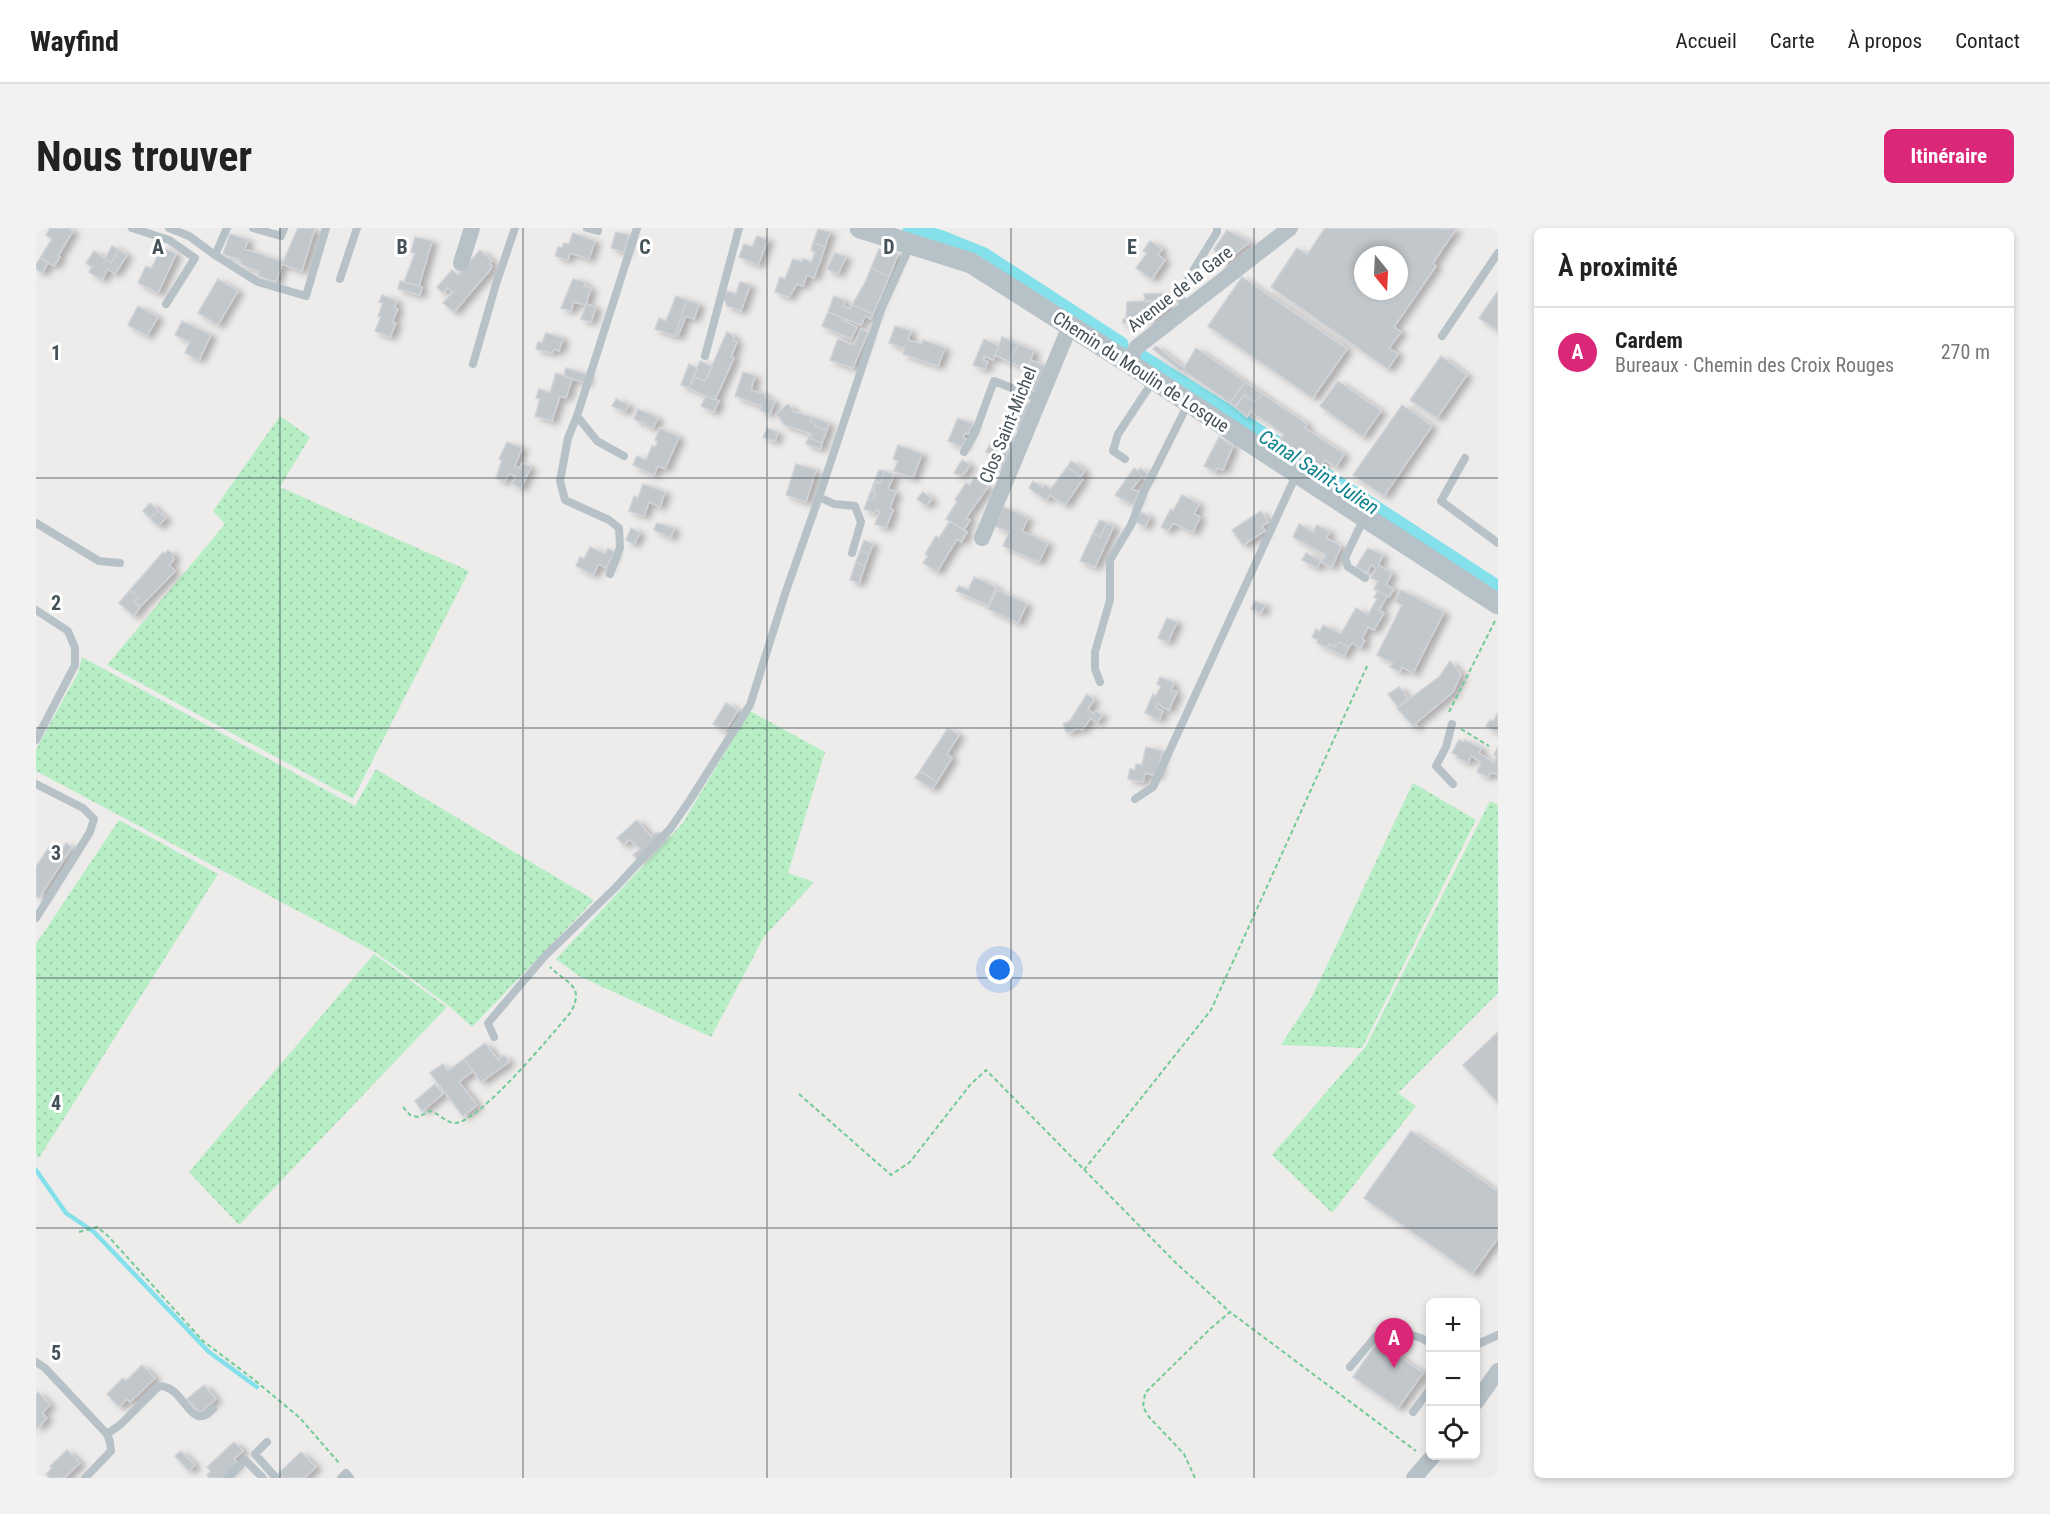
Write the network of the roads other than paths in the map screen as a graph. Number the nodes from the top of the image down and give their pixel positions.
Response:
1 (132, 228) edge
2 (169, 228) edge
3 (227, 228) edge
4 (253, 228) edge
5 (284, 228) edge
6 (326, 228) edge
7 (357, 228) edge
8 (472, 228) edge
9 (515, 228) edge
10 (587, 228) edge
11 (637, 228) edge
12 (739, 228) edge
13 (860, 228) edge
14 (1217, 228) edge
15 (1290, 228) edge
16 (598, 231) dead end
17 (911, 243) junction
18 (1498, 253) edge
19 (215, 255) junction
20 (461, 263) dead end
21 (340, 279) dead end
22 (166, 304) dead end
23 (1184, 310) junction
24 (1070, 326) junction
25 (1442, 336) dead end
26 (1132, 354) junction
27 (705, 356) dead end
28 (473, 364) dead end
29 (1154, 380) junction
30 (1040, 399) junction
31 (1189, 403) junction
32 (577, 416) junction
33 (964, 452) dead end
34 (624, 456) dead end
35 (1465, 458) dead end
36 (1125, 459) dead end
37 (1297, 473) junction
38 (819, 497) junction
39 (1365, 517) junction
40 (36, 523) edge
41 (982, 538) dead end
42 (1498, 543) edge
43 (852, 553) dead end
44 (120, 563) dead end
45 (610, 574) dead end
46 (1365, 578) dead end
47 (1498, 604) edge
48 (36, 610) edge
49 (1100, 682) dead end
50 (1452, 724) road end
51 (36, 740) edge
52 (36, 784) edge
53 (1453, 784) dead end
54 (1135, 799) dead end
55 (36, 918) edge
56 (494, 1036) dead end
57 (1498, 1335) edge
58 (1426, 1339) edge
59 (1480, 1343) edge
60 (36, 1362) edge
61 (1350, 1367) dead end
62 (1498, 1371) edge
63 (1426, 1395) edge
64 (1480, 1396) edge
65 (213, 1409) dead end
66 (1413, 1412) dead end
67 (107, 1434) junction
68 (267, 1442) dead end
69 (1429, 1460) edge
70 (85, 1478) edge
71 (227, 1478) edge
72 (263, 1478) edge
73 (276, 1478) edge
74 (1414, 1478) edge

1 - 22 lane
2 - 19 lane
3 - 19 lane
4 - 5 lane
6 - 19 lane
7 - 21 lane
8 - 20 street
9 - 28 lane
10 - 16 lane
11 - 32 lane
12 - 27 lane
13 - 17 street, Chemin du Moulin de Losque
14 - 23 lane
15 - 23 street, Avenue de la Gare
17 - 24 street, Chemin du Moulin de Losque
17 - 38 lane
18 - 25 lane
23 - 26 street, Avenue de la Gare
24 - 26 street, Chemin du Moulin de Losque
24 - 30 street, Clos Saint-Michel
26 - 29 street, Chemin du Moulin de Losque
29 - 31 street, Chemin du Moulin de Losque
29 - 36 lane
30 - 33 lane
30 - 41 street, Clos Saint-Michel
31 - 37 street, Chemin du Moulin de Losque
31 - 49 lane
32 - 34 lane
32 - 45 lane
35 - 42 lane
37 - 39 street, Chemin du Moulin de Losque
37 - 54 lane
38 - 43 lane
38 - 56 lane
39 - 46 lane
39 - 47 street, Chemin du Moulin de Losque
40 - 44 lane
48 - 51 lane
50 - 53 lane
52 - 55 lane
57 - 59 lane
58 - 61 lane
60 - 67 lane
62 - 64 street
63 - 66 lane
65 - 67 lane
67 - 70 lane
68 - 73 lane
69 - 74 street
71 - 72 lane

